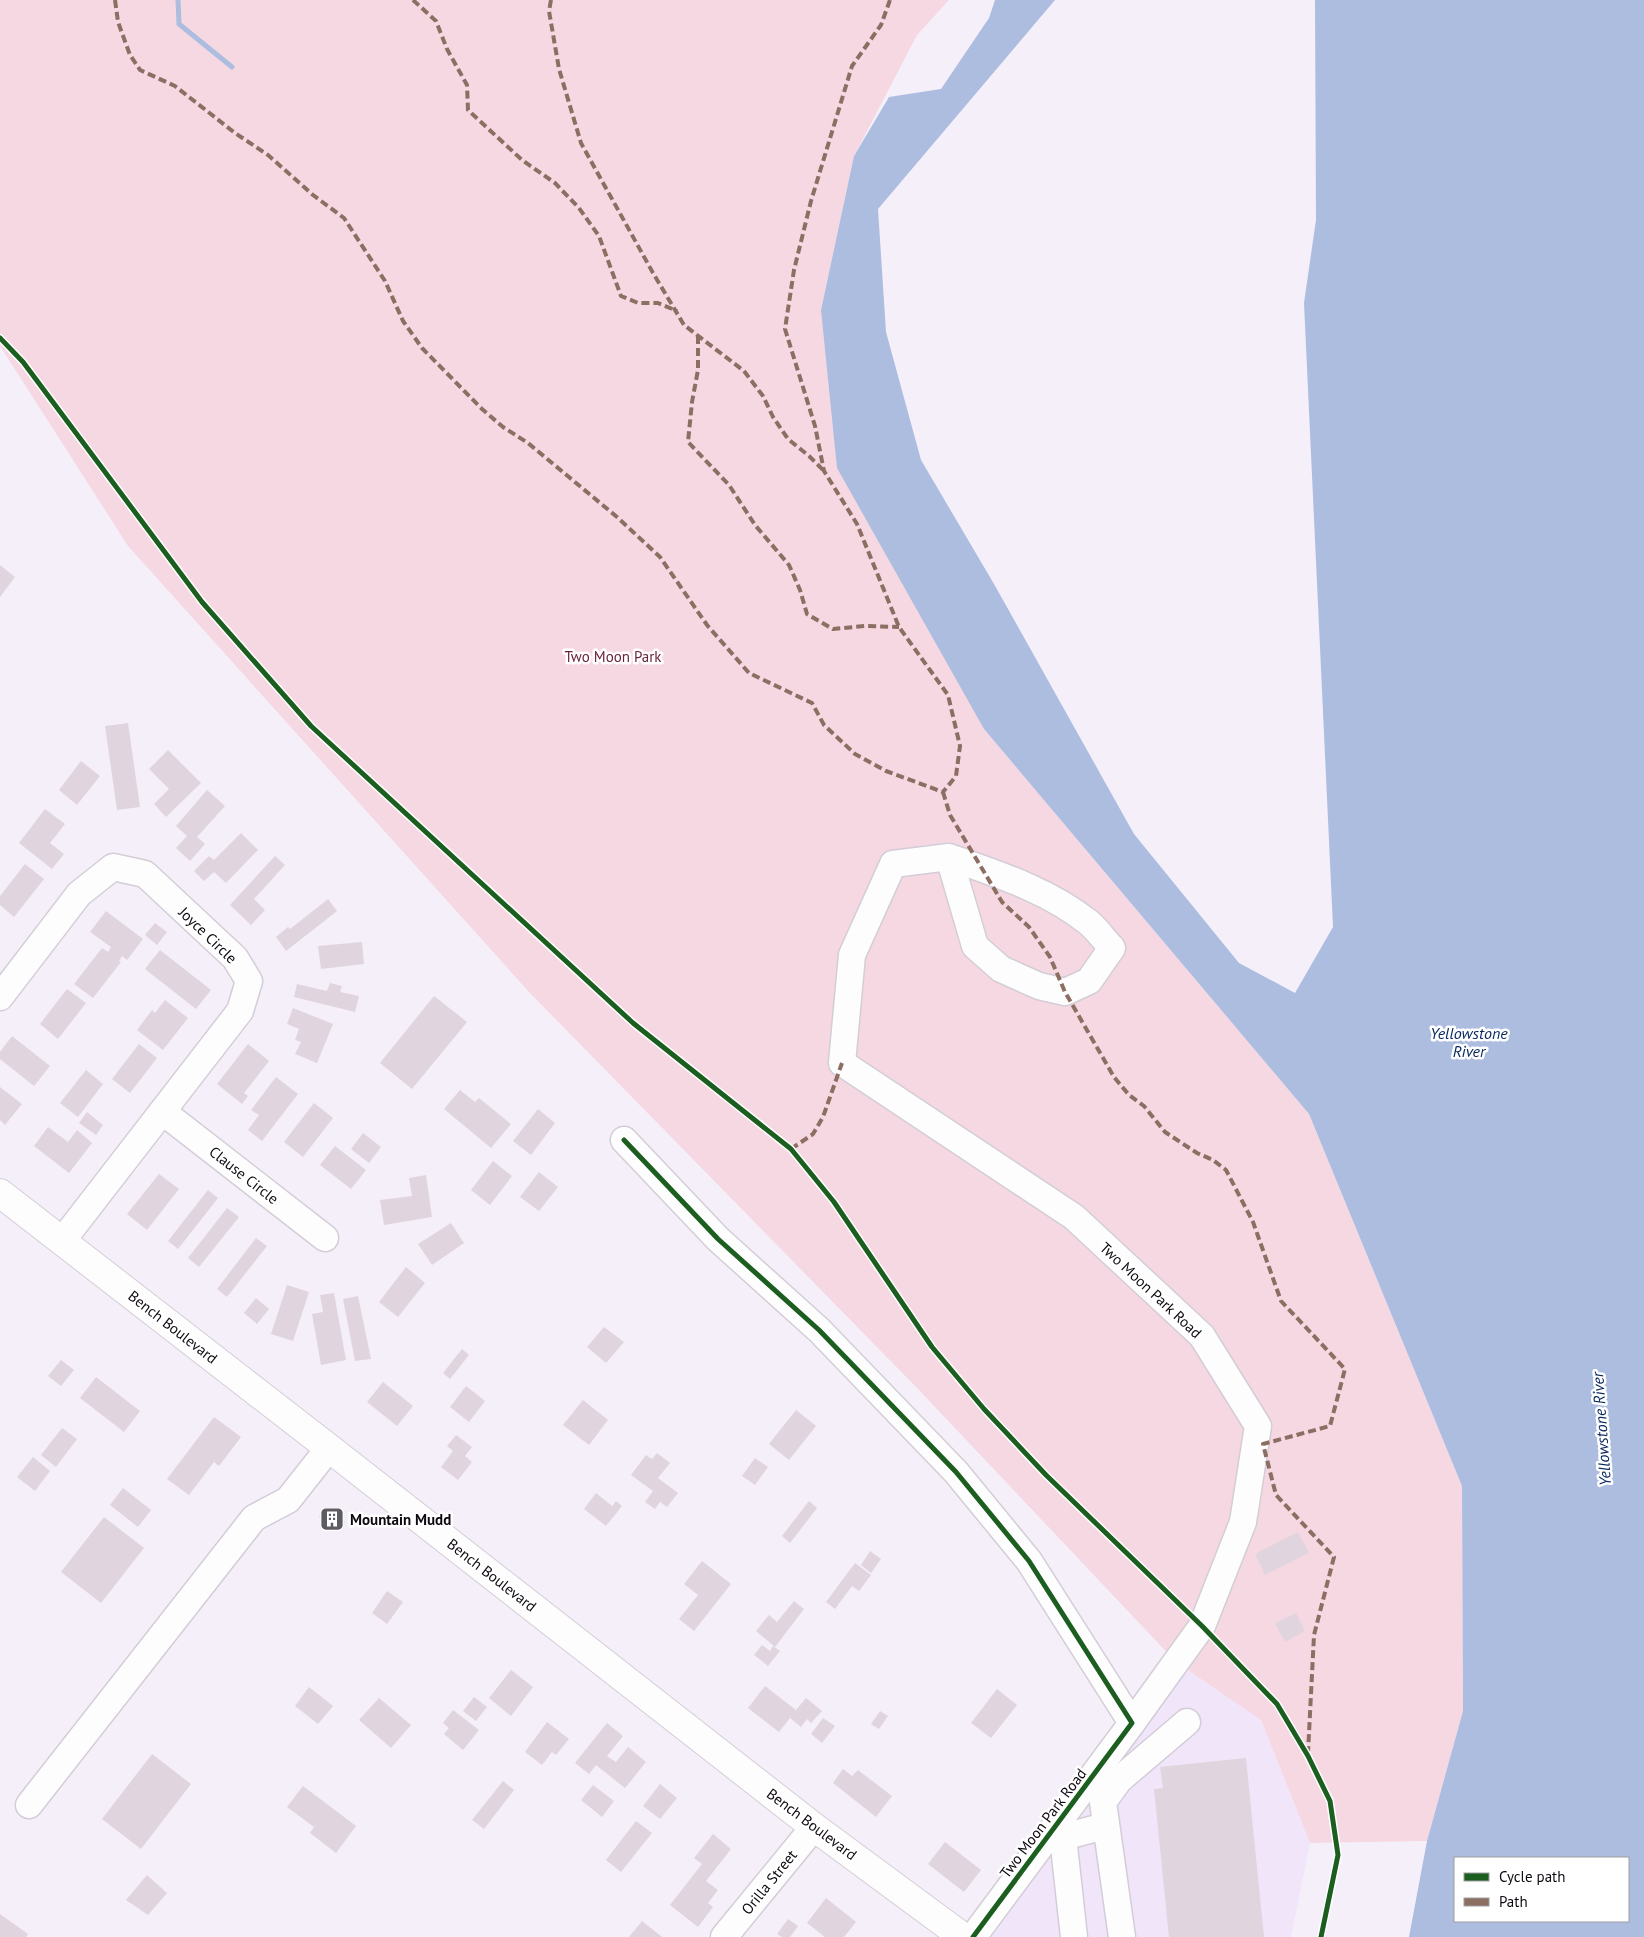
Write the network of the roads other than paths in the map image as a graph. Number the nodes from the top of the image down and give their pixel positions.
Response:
1 (949, 857) junction
2 (0, 997) edge
3 (163, 1112) junction
4 (624, 1140) dead end
5 (0, 1193) edge
6 (326, 1238) dead end
7 (62, 1240) junction
8 (329, 1448) junction
9 (1187, 1722) dead end
10 (1132, 1723) junction
11 (30, 1805) dead end
12 (1105, 1826) junction
13 (814, 1827) junction
14 (1058, 1833) junction
15 (724, 1937) edge
16 (963, 1937) edge
17 (973, 1937) edge
18 (1074, 1937) edge
19 (1122, 1937) edge

1 - 1 street, Two Moon Park Road
1 - 10 street, Two Moon Park Road
2 - 3 street, Joyce Circle
3 - 6 street, Clause Circle
3 - 7 street, Joyce Circle
4 - 10 street
5 - 7 main road, Bench Boulevard
7 - 8 main road, Bench Boulevard
8 - 11 street
8 - 13 main road, Bench Boulevard
9 - 12 street
10 - 14 street, Two Moon Park Road
12 - 14 street
12 - 19 street
13 - 15 street, Orilla Street
13 - 16 main road, Bench Boulevard
14 - 17 street, Two Moon Park Road
14 - 18 street

